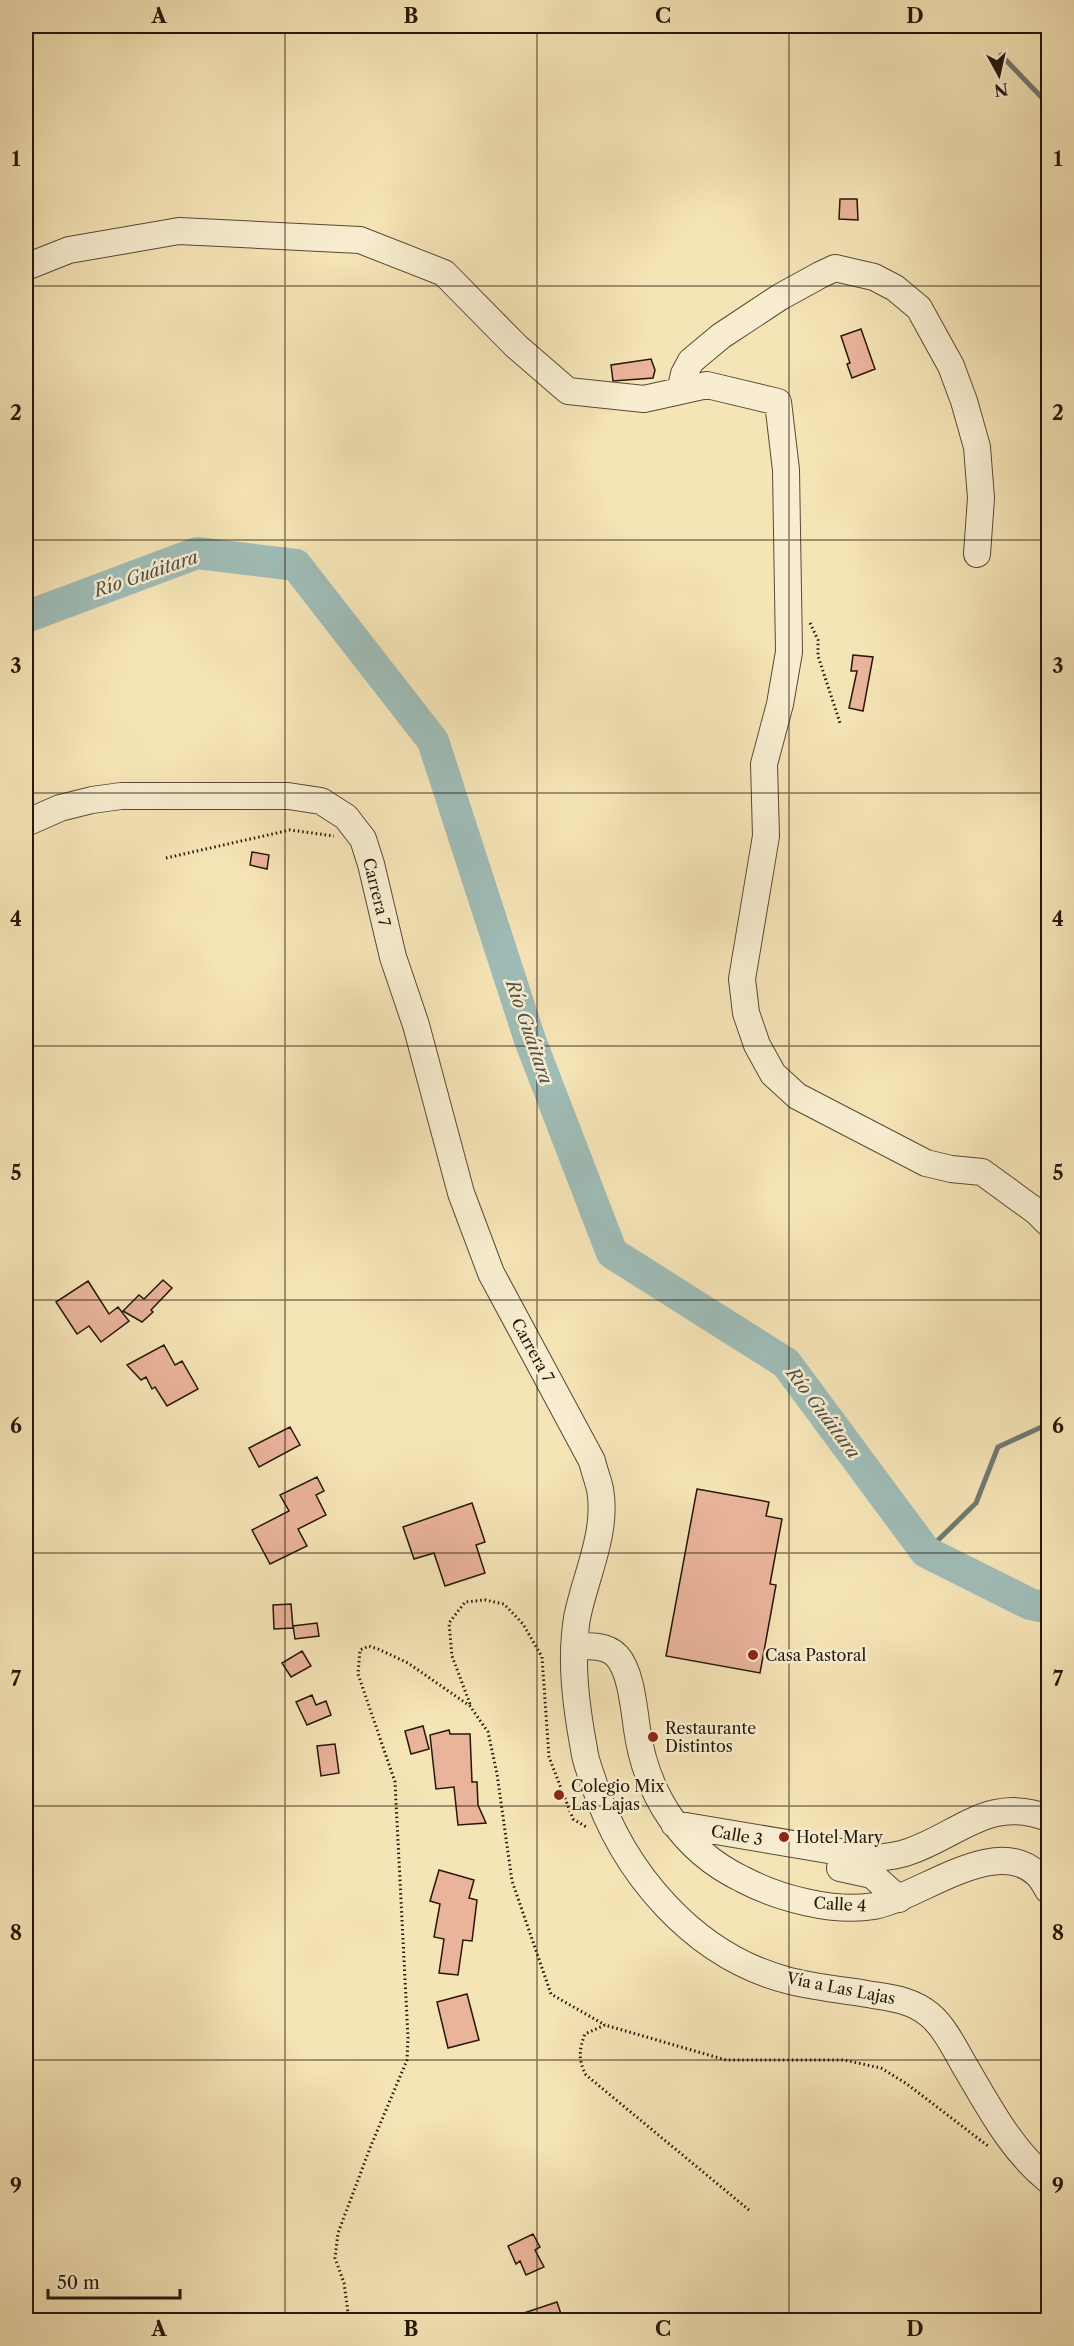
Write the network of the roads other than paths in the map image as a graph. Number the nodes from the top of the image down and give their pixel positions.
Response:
1 (26, 267) edge
2 (680, 391) junction
3 (977, 554) dead end
4 (26, 823) edge
5 (1048, 1223) edge
6 (574, 1647) junction
7 (1048, 1818) edge
8 (674, 1824) junction
9 (718, 1866) junction
10 (1048, 1890) edge
11 (899, 1899) junction
12 (1048, 2180) edge

1 - 2 street
2 - 3 street
2 - 5 street
4 - 6 street, Carrera 7
6 - 8 street
6 - 12 street, Vía a Las Lajas
7 - 8 street, Calle 3
8 - 9 street, Calle 4
9 - 11 street, Calle 4
9 - 11 street
10 - 11 street, Calle 4

